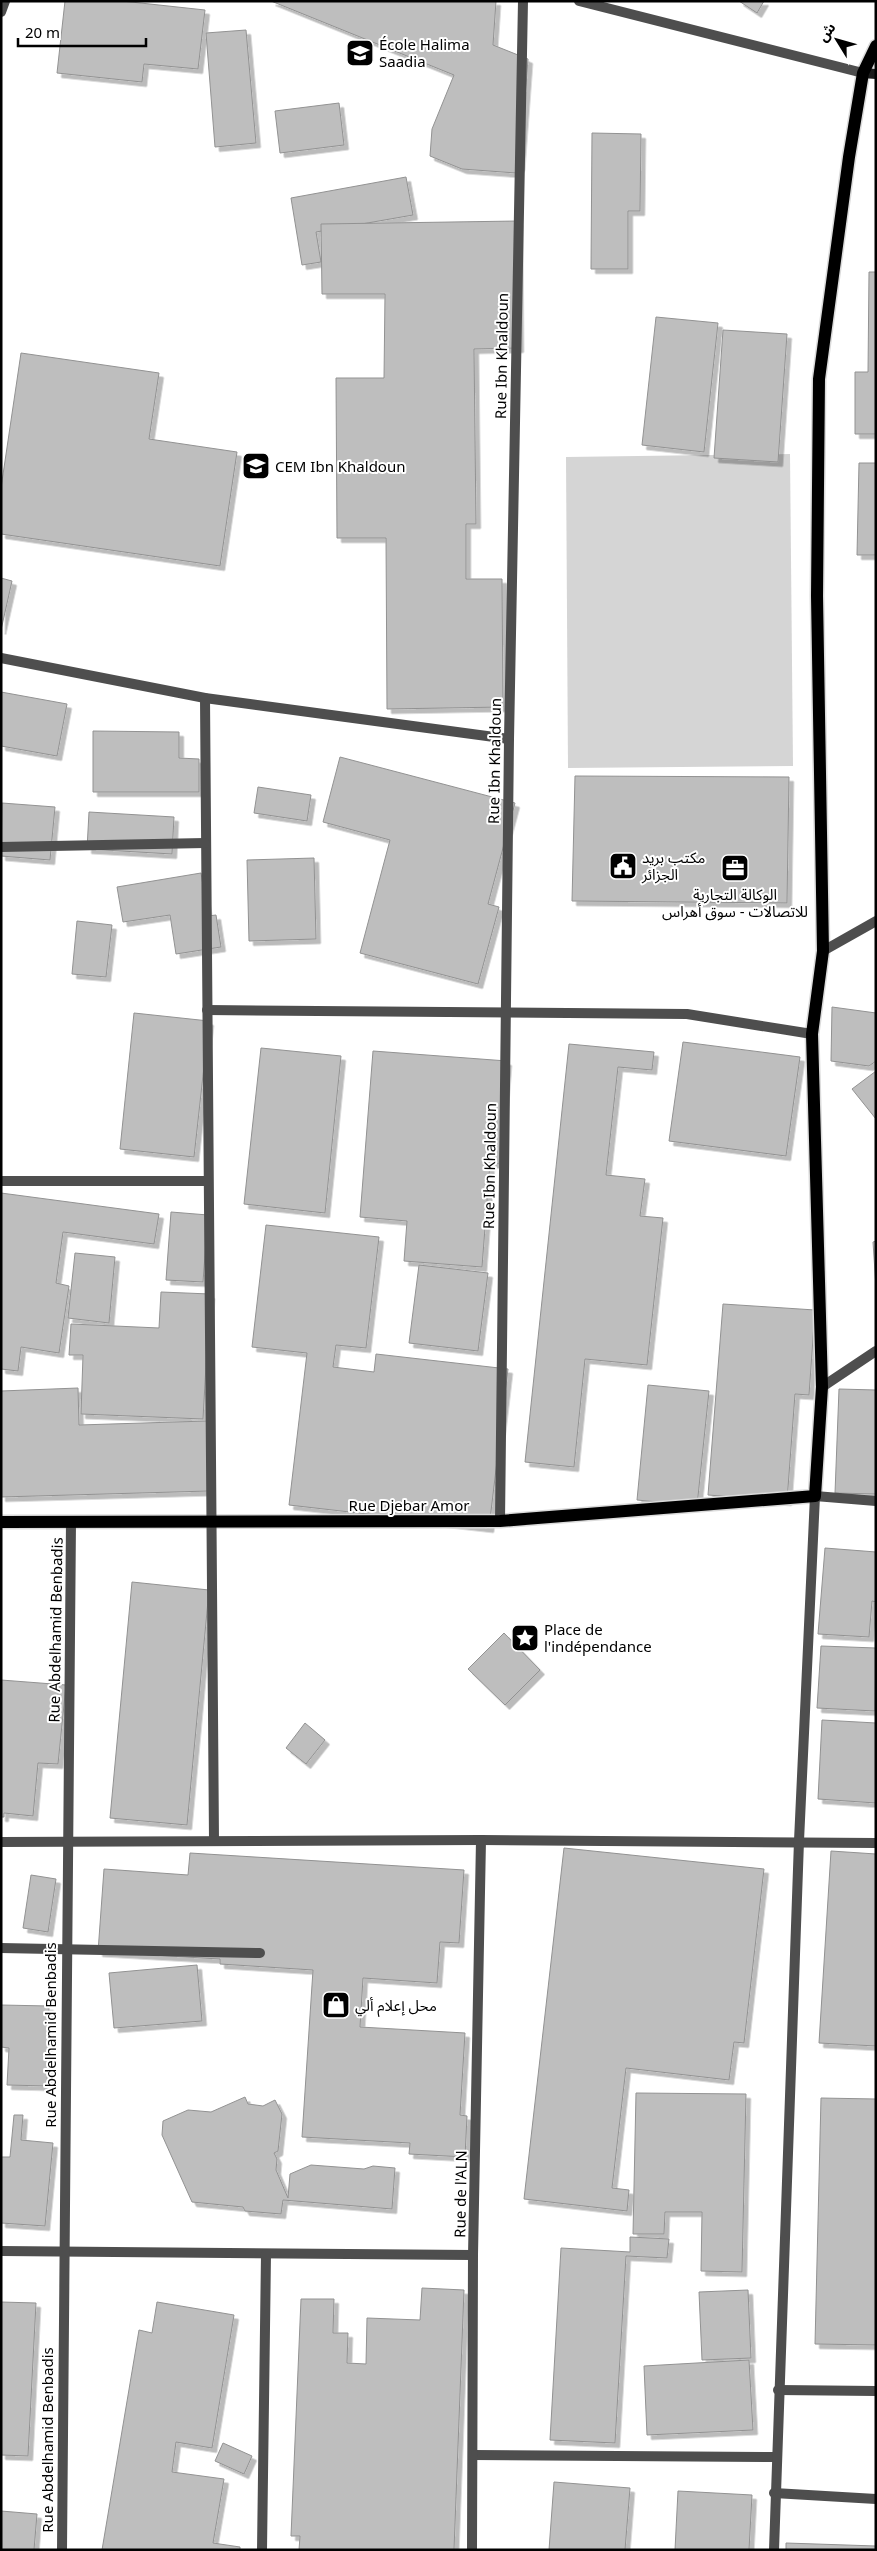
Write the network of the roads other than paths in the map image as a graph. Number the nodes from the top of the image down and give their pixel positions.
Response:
1 (5, 1) edge
2 (523, 1) edge
3 (579, 1) edge
4 (1, 12) edge
5 (876, 46) edge
6 (869, 73) edge
7 (1, 658) edge
8 (204, 698) junction
9 (508, 739) junction
10 (205, 843) junction
11 (1, 847) edge
12 (876, 921) edge
13 (823, 951) junction
14 (207, 1010) junction
15 (506, 1014) junction
16 (812, 1034) junction
17 (1, 1181) edge
18 (208, 1181) junction
19 (876, 1351) edge
20 (822, 1387) junction
21 (815, 1496) junction
22 (876, 1501) edge
23 (72, 1521) junction
24 (212, 1521) junction
25 (500, 1521) junction
26 (1, 1522) edge
27 (481, 1840) junction
28 (214, 1841) junction
29 (799, 1841) junction
30 (1, 1842) edge
31 (67, 1842) junction
32 (876, 1842) edge
33 (1, 1948) edge
34 (66, 1949) junction
35 (260, 1952) dead end
36 (1, 2251) edge
37 (64, 2252) junction
38 (266, 2254) junction
39 (473, 2255) junction
40 (778, 2390) junction
41 (876, 2391) edge
42 (473, 2455) junction
43 (777, 2458) junction
44 (774, 2493) junction
45 (876, 2499) edge
46 (62, 2550) edge
47 (262, 2550) edge
48 (472, 2550) edge
49 (774, 2550) edge

1 - 4 street
2 - 9 street, Rue Ibn Khaldoun
3 - 6 street
5 - 6 main road
6 - 13 main road
7 - 8 street
8 - 9 street
8 - 10 street
9 - 15 street, Rue Ibn Khaldoun
10 - 11 street
10 - 14 street
12 - 13 street
13 - 16 main road
14 - 15 street
14 - 18 street
15 - 16 street
15 - 25 street, Rue Ibn Khaldoun
16 - 20 main road
17 - 18 street
18 - 24 street
19 - 20 street
20 - 21 main road
21 - 22 street
21 - 25 main road, Rue Djebar Amor
21 - 29 street
23 - 24 main road, Rue Djebar Amor
23 - 26 main road, Rue Djebar Amor
23 - 31 street, Rue Abdelhamid Benbadis
24 - 25 main road, Rue Djebar Amor
24 - 28 street
27 - 28 street
27 - 29 street
27 - 39 street, Rue de l'ALN
28 - 31 street
29 - 32 street
29 - 40 street
30 - 31 street
31 - 34 street, Rue Abdelhamid Benbadis
33 - 34 street
34 - 35 street
34 - 37 street, Rue Abdelhamid Benbadis
36 - 37 street
37 - 38 street
37 - 46 street, Rue Abdelhamid Benbadis
38 - 39 street
38 - 47 street
39 - 42 street, Rue de l'ALN
40 - 41 street
40 - 43 street
42 - 43 street
42 - 48 street, Rue de l'ALN
43 - 44 street
44 - 45 street
44 - 49 street

